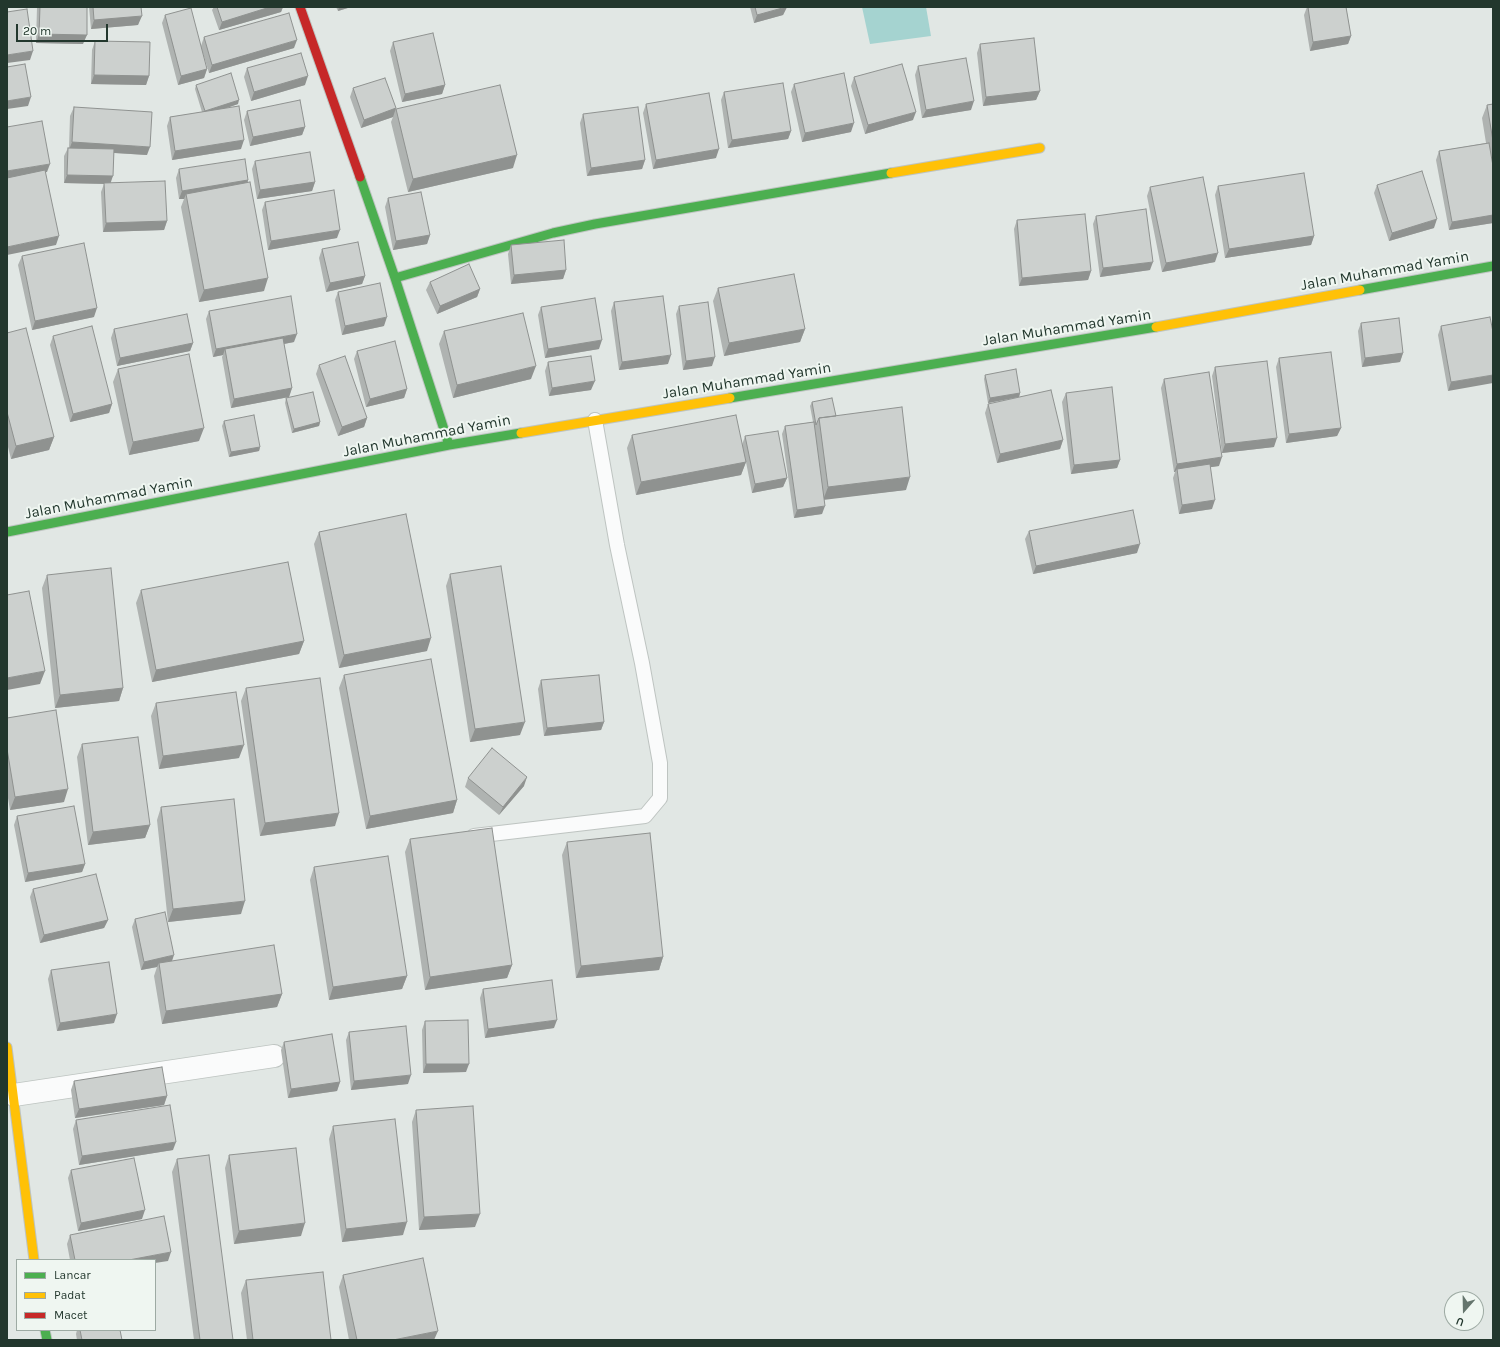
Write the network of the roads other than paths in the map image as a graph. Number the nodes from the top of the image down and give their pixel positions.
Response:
1 (300, 7) edge
2 (1040, 148) dead end
3 (1493, 266) edge
4 (395, 278) junction
5 (595, 420) junction
6 (449, 445) junction
7 (7, 532) edge
8 (461, 837) edge
9 (7, 1047) edge
10 (274, 1056) dead end
11 (14, 1095) junction
12 (34, 1259) edge

1 - 4 street
2 - 4 street
3 - 5 street, Jalan Muhammad Yamin
4 - 6 street
5 - 6 street, Jalan Muhammad Yamin
5 - 8 lane
6 - 7 street, Jalan Muhammad Yamin
9 - 11 street
10 - 11 street
11 - 12 street

